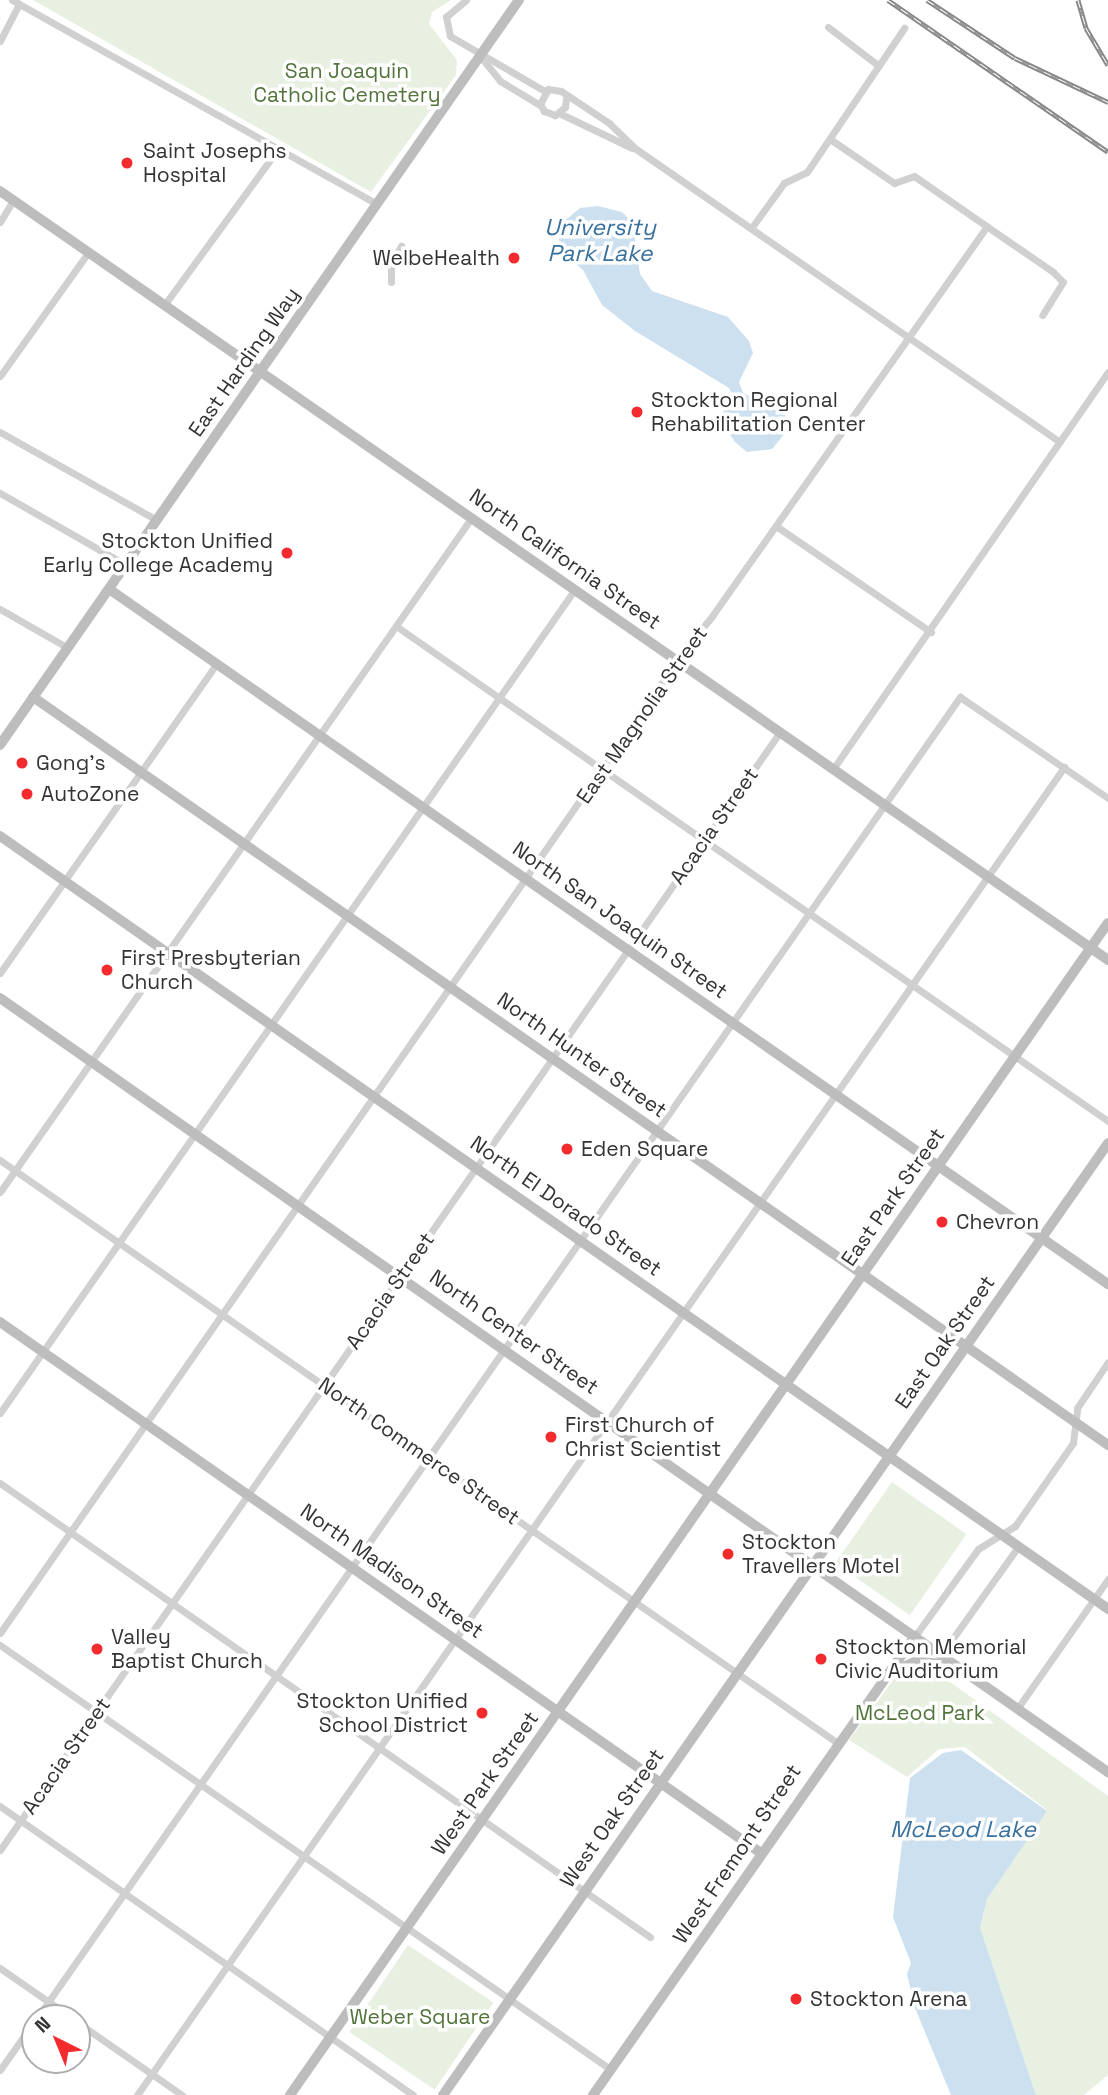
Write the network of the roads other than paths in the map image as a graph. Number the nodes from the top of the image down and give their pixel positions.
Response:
1 (466, 0) edge
2 (519, 0) edge
3 (16, 2) edge
4 (828, 27) dead end
5 (904, 28) dead end
6 (0, 41) edge
7 (480, 56) junction
8 (879, 66) junction
9 (545, 91) junction
10 (566, 99) junction
11 (540, 105) junction
12 (559, 113) junction
13 (830, 139) junction
14 (278, 149) junction
15 (636, 149) junction
16 (0, 191) edge
17 (13, 200) junction
18 (377, 204) junction
19 (0, 222) edge
20 (987, 226) junction
21 (752, 227) junction
22 (401, 246) dead end
23 (89, 251) junction
24 (391, 282) dead end
25 (165, 304) junction
26 (1042, 315) dead end
27 (909, 337) junction
28 (261, 371) junction
29 (1108, 372) edge
30 (0, 376) edge
31 (0, 432) edge
32 (1060, 442) junction
33 (0, 493) edge
34 (472, 517) junction
35 (158, 520) junction
36 (776, 526) junction
37 (126, 565) junction
38 (109, 589) junction
39 (575, 589) junction
40 (0, 609) edge
41 (396, 626) junction
42 (931, 632) junction
43 (68, 648) junction
44 (677, 661) junction
45 (217, 663) junction
46 (33, 697) junction
47 (499, 698) junction
48 (780, 732) junction
49 (320, 735) junction
50 (0, 745) edge
51 (1064, 768) junction
52 (601, 769) junction
53 (833, 769) junction
54 (141, 772) junction
55 (1108, 799) edge
56 (884, 804) junction
57 (423, 807) junction
58 (0, 836) edge
59 (704, 841) junction
60 (243, 844) junction
61 (987, 876) junction
62 (528, 880) junction
63 (63, 881) junction
64 (808, 913) junction
65 (347, 916) junction
66 (1108, 923) edge
67 (1090, 948) junction
68 (628, 950) junction
69 (167, 953) junction
70 (1108, 960) edge
71 (0, 973) edge
72 (911, 985) junction
73 (451, 988) junction
74 (0, 998) edge
75 (732, 1022) junction
76 (271, 1025) junction
77 (1014, 1057) junction
78 (552, 1059) junction
79 (92, 1062) junction
80 (835, 1094) junction
81 (375, 1097) junction
82 (1108, 1121) edge
83 (656, 1131) junction
84 (195, 1133) junction
85 (1108, 1143) edge
86 (0, 1160) edge
87 (938, 1166) junction
88 (476, 1167) junction
89 (16, 1170) junction
90 (0, 1192) edge
91 (760, 1203) junction
92 (299, 1205) junction
93 (1042, 1237) junction
94 (580, 1240) junction
95 (119, 1242) junction
96 (863, 1275) junction
97 (400, 1276) junction
98 (1108, 1284) edge
99 (684, 1312) junction
100 (222, 1314) junction
101 (0, 1322) edge
102 (966, 1346) junction
103 (503, 1349) junction
104 (43, 1351) junction
105 (1108, 1362) edge
106 (786, 1383) junction
107 (324, 1385) junction
108 (0, 1413) edge
109 (607, 1420) junction
110 (146, 1423) junction
111 (1076, 1423) junction
112 (1108, 1446) edge
113 (428, 1458) junction
114 (888, 1458) junction
115 (0, 1483) edge
116 (710, 1493) junction
117 (248, 1494) junction
118 (532, 1529) junction
119 (71, 1532) junction
120 (999, 1536) junction
121 (1017, 1548) junction
122 (813, 1564) junction
123 (352, 1567) junction
124 (1108, 1579) edge
125 (1094, 1599) junction
126 (635, 1602) junction
127 (172, 1603) junction
128 (1108, 1609) edge
129 (0, 1633) edge
130 (915, 1636) junction
131 (455, 1638) junction
132 (0, 1645) edge
133 (942, 1655) junction
134 (958, 1667) junction
135 (738, 1673) junction
136 (887, 1674) junction
137 (276, 1675) junction
138 (1017, 1709) junction
139 (559, 1710) junction
140 (97, 1712) junction
141 (836, 1742) junction
142 (380, 1747) junction
143 (1108, 1772) edge
144 (659, 1783) junction
145 (201, 1784) junction
146 (0, 1806) edge
147 (483, 1819) junction
148 (21, 1821) junction
149 (0, 1850) edge
150 (761, 1853) junction
151 (304, 1856) junction
152 (584, 1892) junction
153 (125, 1893) junction
154 (407, 1928) junction
155 (650, 1937) dead end
156 (228, 1965) junction
157 (0, 1968) edge
158 (508, 1999) junction
159 (48, 2002) junction
160 (51, 2004) edge
161 (91, 2032) edge
162 (331, 2036) junction
163 (21, 2040) edge
164 (610, 2069) junction
165 (0, 2070) edge
166 (152, 2074) junction
167 (137, 2095) edge
168 (182, 2095) edge
169 (290, 2095) edge
170 (413, 2095) edge
171 (443, 2095) edge
172 (593, 2095) edge

1 - 7 street
2 - 7 street, East Harding Way
3 - 6 street
3 - 14 street
4 - 8 street
5 - 8 street
7 - 9 street
7 - 11 street
7 - 18 street, East Harding Way
8 - 13 street
9 - 10 street
9 - 11 street
10 - 12 street
10 - 15 street
11 - 12 street
12 - 15 street
13 - 20 street
13 - 21 street
14 - 18 street
14 - 25 street
15 - 21 street
16 - 17 street, North California Street
17 - 19 street
17 - 23 street, North California Street
18 - 28 street, East Harding Way
20 - 26 street
20 - 27 street, East Magnolia Street
21 - 27 street
22 - 24 street
23 - 25 street, North California Street
23 - 30 street
25 - 28 street, North California Street
27 - 32 street
27 - 36 street, East Magnolia Street
28 - 34 street, North California Street
28 - 35 street, East Harding Way
29 - 32 street
31 - 35 street
32 - 42 street
33 - 37 street
34 - 39 street, North California Street
34 - 41 street
35 - 37 street, East Harding Way
36 - 42 street
36 - 44 street, East Magnolia Street
37 - 38 street, East Harding Way
38 - 43 street, East Harding Way
38 - 45 street, North San Joaquin Street
39 - 44 street, North California Street
39 - 47 street
40 - 43 street
41 - 47 street
41 - 49 street
42 - 53 street
43 - 46 street, East Harding Way
44 - 48 street, North California Street
44 - 52 street, East Magnolia Street
45 - 49 street, North San Joaquin Street
45 - 54 street
46 - 50 street, East Harding Way
46 - 54 street, North Hunter Street
47 - 52 street
47 - 57 street
48 - 53 street, North California Street
48 - 59 street, Acacia Street
49 - 57 street, North San Joaquin Street
49 - 60 street
51 - 55 street
51 - 56 street
51 - 61 street
52 - 59 street
52 - 62 street, East Magnolia Street
53 - 56 street, North California Street
54 - 60 street, North Hunter Street
54 - 63 street
56 - 61 street, North California Street
56 - 64 street
57 - 62 street, North San Joaquin Street
57 - 65 street
58 - 63 street, North El Dorado Street
59 - 64 street
59 - 68 street, Acacia Street
60 - 65 street, North Hunter Street
60 - 69 street
61 - 67 street, North California Street
61 - 72 street
62 - 68 street, North San Joaquin Street
62 - 73 street, East Magnolia Street
63 - 69 street, North El Dorado Street
63 - 71 street
64 - 72 street
64 - 75 street
65 - 73 street, North Hunter Street
65 - 76 street
66 - 67 street, East Park Street
67 - 70 street, North California Street
67 - 77 street, East Park Street
68 - 75 street, North San Joaquin Street
68 - 78 street, Acacia Street
69 - 76 street, North El Dorado Street
69 - 79 street
72 - 77 street
72 - 80 street
73 - 78 street, North Hunter Street
73 - 81 street, East Magnolia Street
74 - 79 street, North Center Street
75 - 80 street, North San Joaquin Street
75 - 83 street
76 - 81 street, North El Dorado Street
76 - 84 street
77 - 82 street
77 - 87 street, East Park Street
78 - 83 street, North Hunter Street
78 - 88 street, Acacia Street
79 - 84 street, North Center Street
79 - 89 street
80 - 87 street, North San Joaquin Street
80 - 91 street
81 - 88 street, North El Dorado Street
81 - 92 street, East Magnolia Street
83 - 91 street, North Hunter Street
83 - 94 street
84 - 92 street, North Center Street
84 - 95 street
85 - 93 street, East Oak Street
86 - 89 street, North Commerce Street
87 - 93 street, North San Joaquin Street
87 - 96 street, East Park Street
88 - 94 street, North El Dorado Street
88 - 97 street, Acacia Street
89 - 90 street
89 - 95 street, North Commerce Street
91 - 96 street, North Hunter Street
91 - 99 street
92 - 97 street, North Center Street
92 - 100 street, East Magnolia Street
93 - 98 street, North San Joaquin Street
93 - 102 street, East Oak Street
94 - 99 street, North El Dorado Street
94 - 103 street
95 - 100 street, North Commerce Street
95 - 104 street
96 - 102 street, North Hunter Street
96 - 106 street, East Park Street
97 - 103 street, North Center Street
97 - 107 street, Acacia Street
99 - 106 street, North El Dorado Street
99 - 109 street
100 - 107 street, North Commerce Street
100 - 110 street, East Magnolia Street
101 - 104 street, North Madison Street
102 - 111 street, North Hunter Street
102 - 114 street, East Oak Street
103 - 109 street, North Center Street
103 - 113 street
104 - 108 street
104 - 110 street, North Madison Street
105 - 111 street
106 - 114 street, North El Dorado Street
106 - 116 street, East Park Street
107 - 113 street, North Commerce Street
107 - 117 street, Acacia Street
109 - 116 street, North Center Street
109 - 118 street
110 - 117 street, North Madison Street
110 - 119 street, East Magnolia Street
111 - 112 street, North Hunter Street
111 - 120 street
113 - 118 street, North Commerce Street
113 - 123 street
114 - 120 street, North El Dorado Street
114 - 122 street, East Oak Street
115 - 119 street
116 - 122 street, North Center Street
116 - 126 street, West Park Street
117 - 123 street, North Madison Street
117 - 127 street, Acacia Street
118 - 126 street, North Commerce Street
118 - 131 street
119 - 127 street
119 - 129 street, East Magnolia Street
120 - 121 street, North El Dorado Street
120 - 130 street
121 - 125 street, North El Dorado Street
121 - 133 street
122 - 130 street, North Center Street
122 - 135 street, West Oak Street
123 - 131 street, North Madison Street
123 - 137 street
124 - 125 street
125 - 128 street, North El Dorado Street
125 - 138 street
126 - 135 street, North Commerce Street
126 - 139 street, West Park Street
127 - 137 street
127 - 140 street, Acacia Street
130 - 133 street, North Center Street
130 - 136 street, West Fremont Street
131 - 139 street, North Madison Street
131 - 142 street
132 - 140 street
133 - 134 street, North Center Street
134 - 136 street
134 - 138 street, North Center Street
135 - 141 street, North Commerce Street
135 - 144 street, West Oak Street
136 - 141 street, West Fremont Street
137 - 142 street
137 - 145 street
138 - 143 street, North Center Street
139 - 144 street, North Madison Street
139 - 147 street, West Park Street
140 - 145 street
140 - 148 street, Acacia Street
141 - 150 street, West Fremont Street
142 - 147 street
142 - 151 street
144 - 150 street, North Madison Street
144 - 152 street, West Oak Street
145 - 151 street
145 - 153 street
146 - 148 street
147 - 152 street
147 - 154 street, West Park Street
148 - 149 street, Acacia Street
148 - 153 street
150 - 164 street, West Fremont Street
151 - 154 street
151 - 156 street
152 - 155 street
152 - 158 street, West Oak Street
153 - 156 street
153 - 159 street
154 - 158 street
154 - 162 street, West Park Street
156 - 162 street
156 - 166 street
157 - 159 street
158 - 164 street
158 - 171 street, West Oak Street
159 - 160 street
161 - 166 street
162 - 169 street, West Park Street
162 - 170 street
163 - 165 street
164 - 172 street, West Fremont Street
166 - 167 street
166 - 168 street

